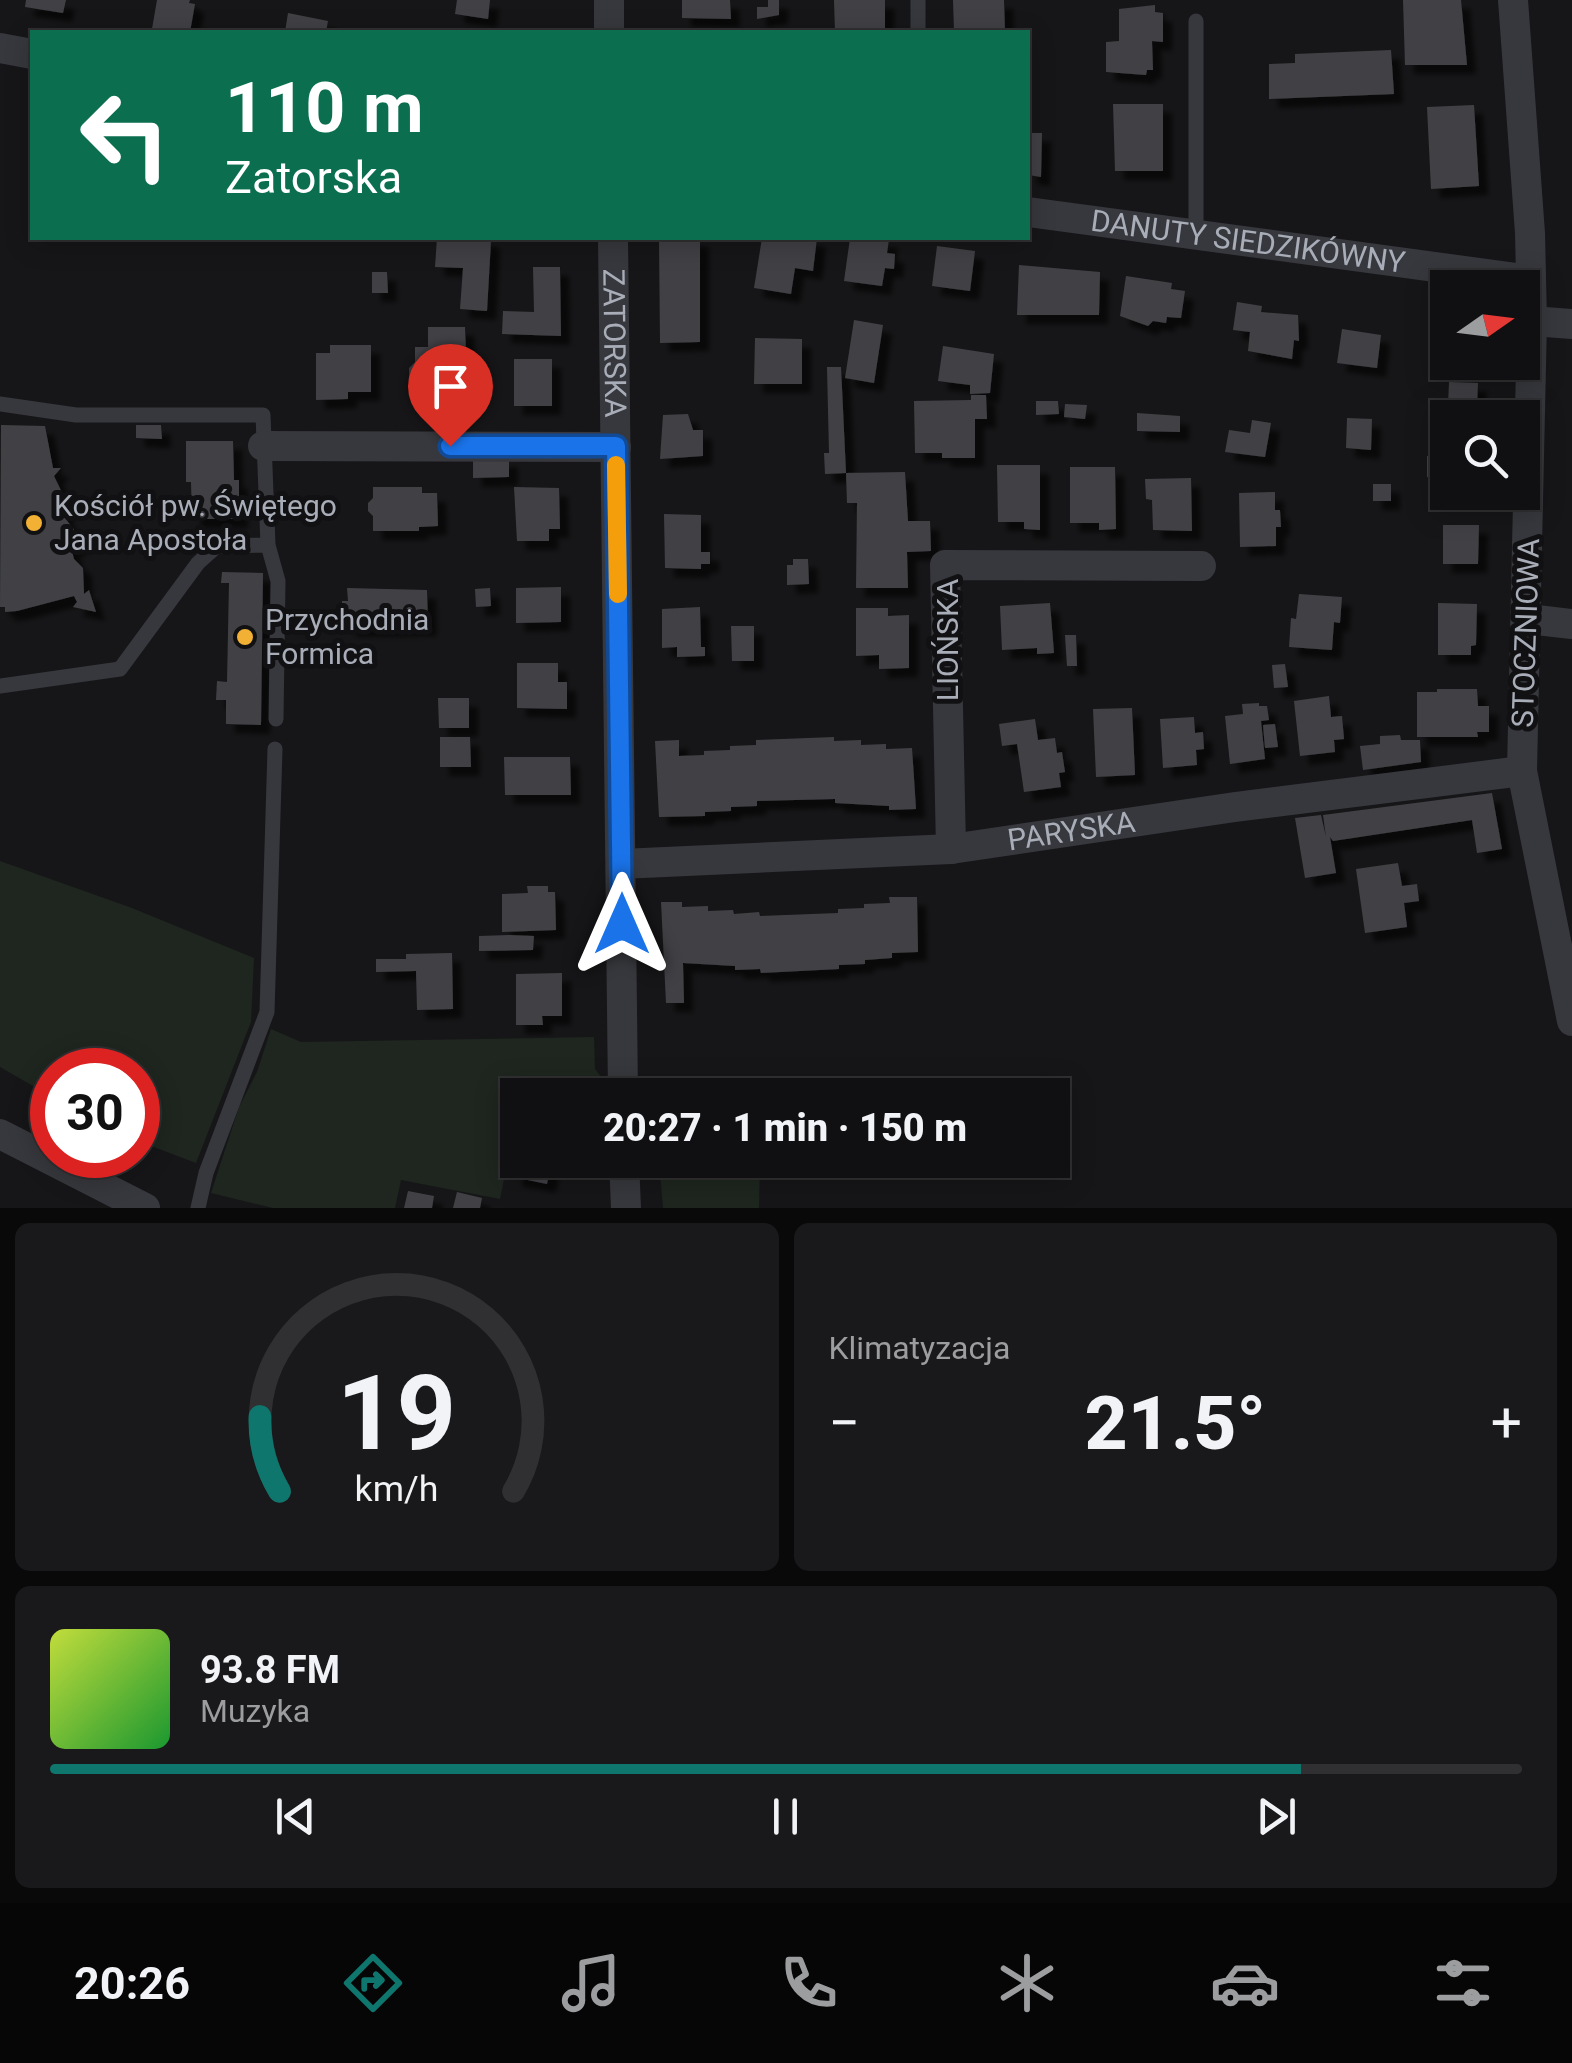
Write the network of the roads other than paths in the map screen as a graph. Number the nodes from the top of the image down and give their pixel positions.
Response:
1 (609, 0) edge
2 (918, 0) edge
3 (1514, 0) edge
4 (1196, 21) dead end
5 (610, 30) edge
6 (918, 30) edge
7 (0, 48) edge
8 (30, 54) edge
9 (1030, 212) edge
10 (1196, 234) junction
11 (613, 240) edge
12 (1458, 270) edge
13 (1530, 270) edge
14 (1540, 321) edge
15 (1572, 324) edge
16 (1531, 380) edge
17 (0, 404) edge
18 (263, 446) junction
19 (616, 446) junction
20 (268, 545) junction
21 (1201, 566) dead end
22 (1528, 619) junction
23 (1572, 624) edge
24 (0, 686) edge
25 (276, 718) dead end
26 (275, 749) dead end
27 (1522, 771) junction
28 (951, 849) junction
29 (621, 864) junction
30 (1572, 1021) edge
31 (622, 1078) edge
32 (0, 1134) edge
33 (625, 1178) edge
34 (146, 1208) edge
35 (198, 1208) edge
36 (626, 1208) edge

1 - 5 street
2 - 6 lane
3 - 13 street, STOCZNIOWA
4 - 10 lane
7 - 8 street
9 - 10 street, DANUTY SIEDZIKÓWNY
10 - 12 street, DANUTY SIEDZIKÓWNY
11 - 19 street, ZATORSKA
14 - 15 street
16 - 22 street, STOCZNIOWA
17 - 18 lane
18 - 19 street, ZATORSKA
18 - 20 lane
19 - 29 street, ZATORSKA
20 - 24 lane
20 - 25 lane
21 - 28 street, LIOŃSKA
22 - 23 street
22 - 27 street, STOCZNIOWA
26 - 35 lane
27 - 28 street, PARYSKA
27 - 30 street, STOCZNIOWA
28 - 29 street, PARYSKA
29 - 31 street, ZATORSKA
32 - 34 street
33 - 36 street

